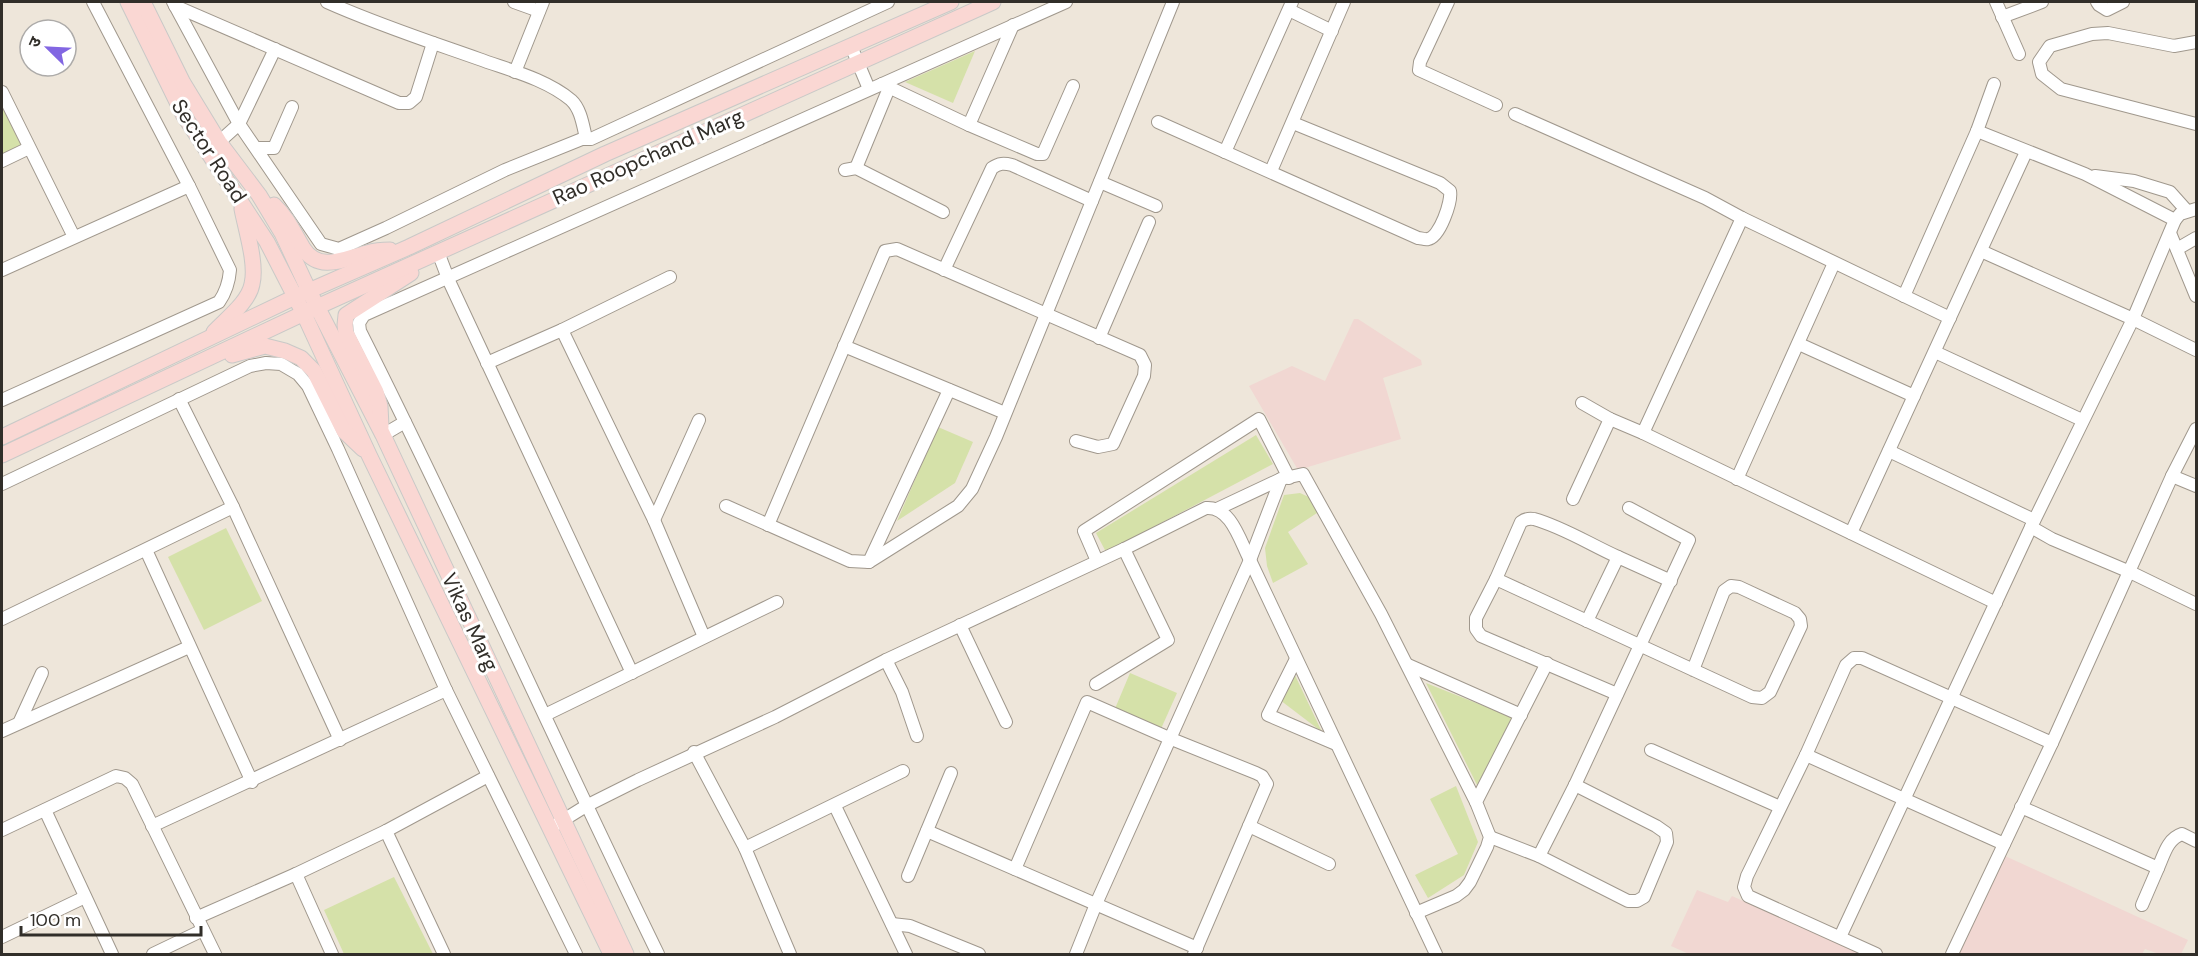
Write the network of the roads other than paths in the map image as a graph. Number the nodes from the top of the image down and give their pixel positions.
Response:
1 (93, 2) edge
2 (128, 2) edge
3 (143, 2) edge
4 (327, 2) edge
5 (514, 2) edge
6 (888, 2) edge
7 (951, 2) edge
8 (993, 2) edge
9 (1066, 2) edge
10 (1173, 2) edge
11 (1344, 2) edge
12 (1448, 2) edge
13 (1996, 2) edge
14 (2042, 2) edge
15 (2097, 2) edge
16 (2123, 2) edge
17 (175, 3) edge
18 (344, 5) edge
19 (541, 6) edge
20 (1291, 6) edge
21 (2002, 17) junction
22 (1013, 26) junction
23 (1332, 31) junction
24 (433, 43) junction
25 (851, 46) junction
26 (2195, 46) edge
27 (275, 49) junction
28 (2019, 54) dead end
29 (858, 62) junction
30 (515, 72) junction
31 (1994, 84) dead end
32 (885, 86) junction
33 (1072, 86) dead end
34 (869, 89) junction
35 (2, 92) edge
36 (1496, 105) dead end
37 (292, 106) dead end
38 (1515, 114) dead end
39 (1158, 122) dead end
40 (1293, 123) junction
41 (239, 124) junction
42 (969, 124) junction
43 (2196, 124) edge
44 (1977, 131) junction
45 (589, 139) junction
46 (219, 142) junction
47 (29, 148) junction
48 (256, 148) junction
49 (1225, 152) junction
50 (2026, 152) junction
51 (605, 154) junction
52 (2, 161) edge
53 (1271, 171) junction
54 (2085, 174) junction
55 (1100, 182) junction
56 (189, 186) junction
57 (259, 195) junction
58 (240, 199) junction
59 (1092, 201) junction
60 (1156, 206) dead end
61 (2192, 210) edge
62 (943, 212) dead end
63 (1742, 218) junction
64 (2175, 220) junction
65 (1149, 222) dead end
66 (2170, 233) junction
67 (74, 237) junction
68 (2196, 238) edge
69 (409, 247) junction
70 (2178, 249) junction
71 (1981, 251) junction
72 (438, 252) junction
73 (423, 259) junction
74 (1834, 263) junction
75 (2, 270) edge
76 (944, 270) junction
77 (670, 277) dead end
78 (448, 278) junction
79 (302, 294) junction
80 (1904, 296) junction
81 (2196, 296) edge
82 (311, 310) junction
83 (1046, 314) junction
84 (1950, 318) junction
85 (2133, 319) junction
86 (562, 330) junction
87 (1099, 338) junction
88 (205, 340) junction
89 (1799, 344) junction
90 (844, 346) junction
91 (2196, 350) edge
92 (1935, 352) junction
93 (201, 362) junction
94 (487, 363) junction
95 (949, 390) junction
96 (1914, 396) junction
97 (178, 399) junction
98 (2, 400) edge
99 (1581, 403) dead end
100 (1005, 413) junction
101 (1610, 419) junction
102 (699, 420) dead end
103 (2082, 420) junction
104 (405, 422) junction
105 (2196, 429) edge
106 (382, 433) junction
107 (1643, 433) junction
108 (2, 437) edge
109 (1076, 441) dead end
110 (1889, 451) junction
111 (2, 455) edge
112 (369, 455) junction
113 (2172, 476) junction
114 (1285, 478) junction
115 (1737, 479) junction
116 (2, 484) edge
117 (2196, 486) edge
118 (1573, 499) dead end
119 (726, 506) dead end
120 (233, 507) junction
121 (1629, 508) dead end
122 (1218, 509) junction
123 (654, 520) junction
124 (2032, 524) junction
125 (768, 525) junction
126 (1851, 533) junction
127 (1124, 549) junction
128 (146, 550) junction
129 (1618, 557) junction
130 (1250, 560) junction
131 (1097, 561) junction
132 (869, 562) junction
133 (2130, 572) junction
134 (1496, 579) junction
135 (1671, 581) junction
136 (777, 602) dead end
137 (1996, 603) junction
138 (2196, 604) edge
139 (2, 619) edge
140 (1587, 621) junction
141 (960, 625) junction
142 (704, 637) junction
143 (189, 646) junction
144 (1641, 646) junction
145 (1296, 659) junction
146 (886, 660) junction
147 (1547, 663) junction
148 (1408, 665) junction
149 (1693, 670) junction
150 (42, 673) dead end
151 (632, 673) junction
152 (1096, 684) dead end
153 (446, 690) junction
154 (1617, 694) junction
155 (1952, 698) junction
156 (545, 715) junction
157 (1521, 715) junction
158 (20, 722) junction
159 (1006, 722) dead end
160 (2, 731) edge
161 (917, 736) dead end
162 (1169, 738) junction
163 (340, 740) junction
164 (2052, 743) junction
165 (1336, 744) junction
166 (1651, 750) dead end
167 (694, 752) junction
168 (1806, 754) junction
169 (903, 771) dead end
170 (951, 773) dead end
171 (488, 776) junction
172 (252, 782) junction
173 (1575, 785) junction
174 (1905, 799) junction
175 (1476, 801) junction
176 (586, 806) junction
177 (835, 806) junction
178 (1780, 807) junction
179 (2021, 807) junction
180 (45, 810) junction
181 (557, 824) junction
182 (152, 826) junction
183 (1249, 826) junction
184 (2, 830) edge
185 (386, 831) junction
186 (927, 831) junction
187 (1490, 837) junction
188 (2196, 841) edge
189 (2004, 844) junction
190 (745, 848) junction
191 (1539, 856) junction
192 (1329, 864) dead end
193 (2158, 868) junction
194 (1015, 869) junction
195 (296, 874) junction
196 (908, 876) dead end
197 (85, 897) junction
198 (1096, 904) junction
199 (2142, 905) dead end
200 (1416, 913) junction
201 (196, 918) junction
202 (892, 924) junction
203 (203, 930) junction
204 (2, 937) edge
205 (1840, 938) junction
206 (1195, 951) edge
207 (112, 954) edge
208 (153, 954) edge
209 (214, 954) edge
210 (332, 954) edge
211 (444, 954) edge
212 (576, 954) edge
213 (611, 954) edge
214 (626, 954) edge
215 (658, 954) edge
216 (790, 954) edge
217 (906, 954) edge
218 (979, 954) edge
219 (1076, 954) edge
220 (1436, 954) edge
221 (1876, 954) edge
222 (1952, 954) edge

1 - 56 street
2 - 58 main road, Sector Road
3 - 46 main road, Sector Road
4 - 18 street
5 - 19 street
6 - 45 street
7 - 25 main road, Rao Roopchand Marg
8 - 29 main road, Rao Roopchand Marg
9 - 22 street
10 - 55 street
11 - 23 street
12 - 36 street
13 - 21 street
14 - 21 street
15 - 16 street
17 - 27 street
17 - 41 street
18 - 24 street
19 - 30 street
20 - 23 street
20 - 49 street
21 - 28 street
22 - 32 street
22 - 42 street
23 - 40 street
24 - 27 street
24 - 30 street
25 - 29 street
25 - 51 main road, Rao Roopchand Marg
26 - 43 street
27 - 41 street
29 - 34 street
29 - 72 main road, Rao Roopchand Marg
30 - 45 street
31 - 44 street
32 - 34 street
32 - 42 street
32 - 62 street
33 - 42 street
34 - 78 street
35 - 47 street
37 - 48 street
38 - 63 street
39 - 49 street
40 - 53 street
40 - 53 street
41 - 46 street
41 - 48 street
44 - 50 street
44 - 80 street
45 - 48 street
45 - 51 street
46 - 57 main road, Sector Road
47 - 52 street
47 - 67 street
49 - 53 street
50 - 54 street
50 - 71 street
51 - 69 main road, Rao Roopchand Marg
54 - 61 street
54 - 64 street
55 - 59 street
55 - 60 street
56 - 67 street
56 - 98 street
57 - 69 main road
57 - 79 main road, Sector Road
58 - 79 main road, Sector Road
58 - 88 main road
59 - 76 street
59 - 83 street
61 - 64 street
63 - 74 street
63 - 107 street
64 - 66 street
65 - 87 street
66 - 70 street
66 - 85 street
67 - 75 street
68 - 70 street
69 - 79 main road, Rao Roopchand Marg
70 - 81 street
71 - 84 street
71 - 85 street
72 - 73 main road, Rao Roopchand Marg
72 - 78 street
73 - 82 main road, Rao Roopchand Marg
73 - 106 main road
74 - 80 street
74 - 89 street
76 - 83 street
76 - 90 street
77 - 86 street
78 - 94 street
78 - 104 street
79 - 82 main road, Vikas Marg
79 - 88 main road, Rao Roopchand Marg
80 - 84 street
82 - 93 main road, Rao Roopchand Marg
82 - 106 main road, Vikas Marg
82 - 112 main road, Vikas Marg
83 - 87 street
83 - 100 street
84 - 92 street
85 - 91 street
85 - 103 street
86 - 94 street
86 - 123 street
87 - 109 street
88 - 108 main road, Rao Roopchand Marg
89 - 96 street
89 - 115 street
90 - 95 street
90 - 125 street
92 - 96 street
92 - 103 street
93 - 111 main road
93 - 112 main road
94 - 151 street
95 - 100 street
95 - 132 street
96 - 110 street
97 - 116 street
97 - 120 street
97 - 153 street
99 - 101 street
100 - 132 street
101 - 107 street
101 - 118 street
102 - 123 street
103 - 124 street
104 - 106 street
104 - 156 street
105 - 113 street
106 - 181 main road, Vikas Marg
107 - 115 street
110 - 124 street
110 - 126 street
112 - 181 main road, Vikas Marg
113 - 117 street
113 - 133 street
114 - 122 street
114 - 130 street
114 - 131 street
114 - 148 street
115 - 126 street
119 - 125 street
120 - 128 street
120 - 163 street
121 - 135 street
122 - 127 street
122 - 130 street
123 - 142 street
124 - 133 street
124 - 137 street
125 - 132 street
126 - 137 street
127 - 131 street
127 - 152 street
128 - 139 street
128 - 143 street
129 - 134 street
129 - 135 street
129 - 140 street
130 - 145 street
130 - 162 street
131 - 141 street
133 - 138 street
133 - 164 street
134 - 140 street
134 - 147 street
135 - 144 street
136 - 142 street
137 - 155 street
140 - 144 street
141 - 146 street
141 - 159 street
142 - 151 street
143 - 158 street
143 - 172 street
144 - 149 street
144 - 154 street
145 - 165 street
145 - 165 street
146 - 161 street
146 - 167 street
147 - 154 street
147 - 157 street
148 - 157 street
148 - 175 street
149 - 149 street
150 - 158 street
151 - 156 street
153 - 163 street
153 - 171 street
154 - 173 street
155 - 164 street
155 - 168 street
155 - 174 street
156 - 176 street
157 - 175 street
158 - 160 street
162 - 183 street
162 - 194 street
162 - 198 street
163 - 172 street
164 - 179 street
165 - 200 street
166 - 178 street
167 - 176 street
167 - 190 street
168 - 174 street
168 - 178 street
169 - 177 street
170 - 186 street
171 - 185 street
171 - 212 street
172 - 182 street
173 - 191 street
173 - 191 street
174 - 189 street
174 - 205 street
175 - 187 street
176 - 181 street
176 - 215 street
177 - 190 street
177 - 202 street
178 - 205 street
179 - 189 street
179 - 193 street
180 - 182 street
180 - 184 street
180 - 197 street
181 - 213 main road, Vikas Marg
181 - 214 main road, Vikas Marg
182 - 201 street
183 - 192 street
183 - 206 street
185 - 195 street
185 - 211 street
186 - 194 street
186 - 196 street
187 - 191 street
187 - 200 street
188 - 193 street
189 - 222 street
190 - 216 street
193 - 199 street
194 - 198 street
195 - 201 street
195 - 210 street
197 - 204 street
197 - 207 street
198 - 206 street
198 - 219 street
200 - 220 street
201 - 203 street
202 - 217 street
202 - 218 street
203 - 208 street
203 - 209 street
205 - 221 street

